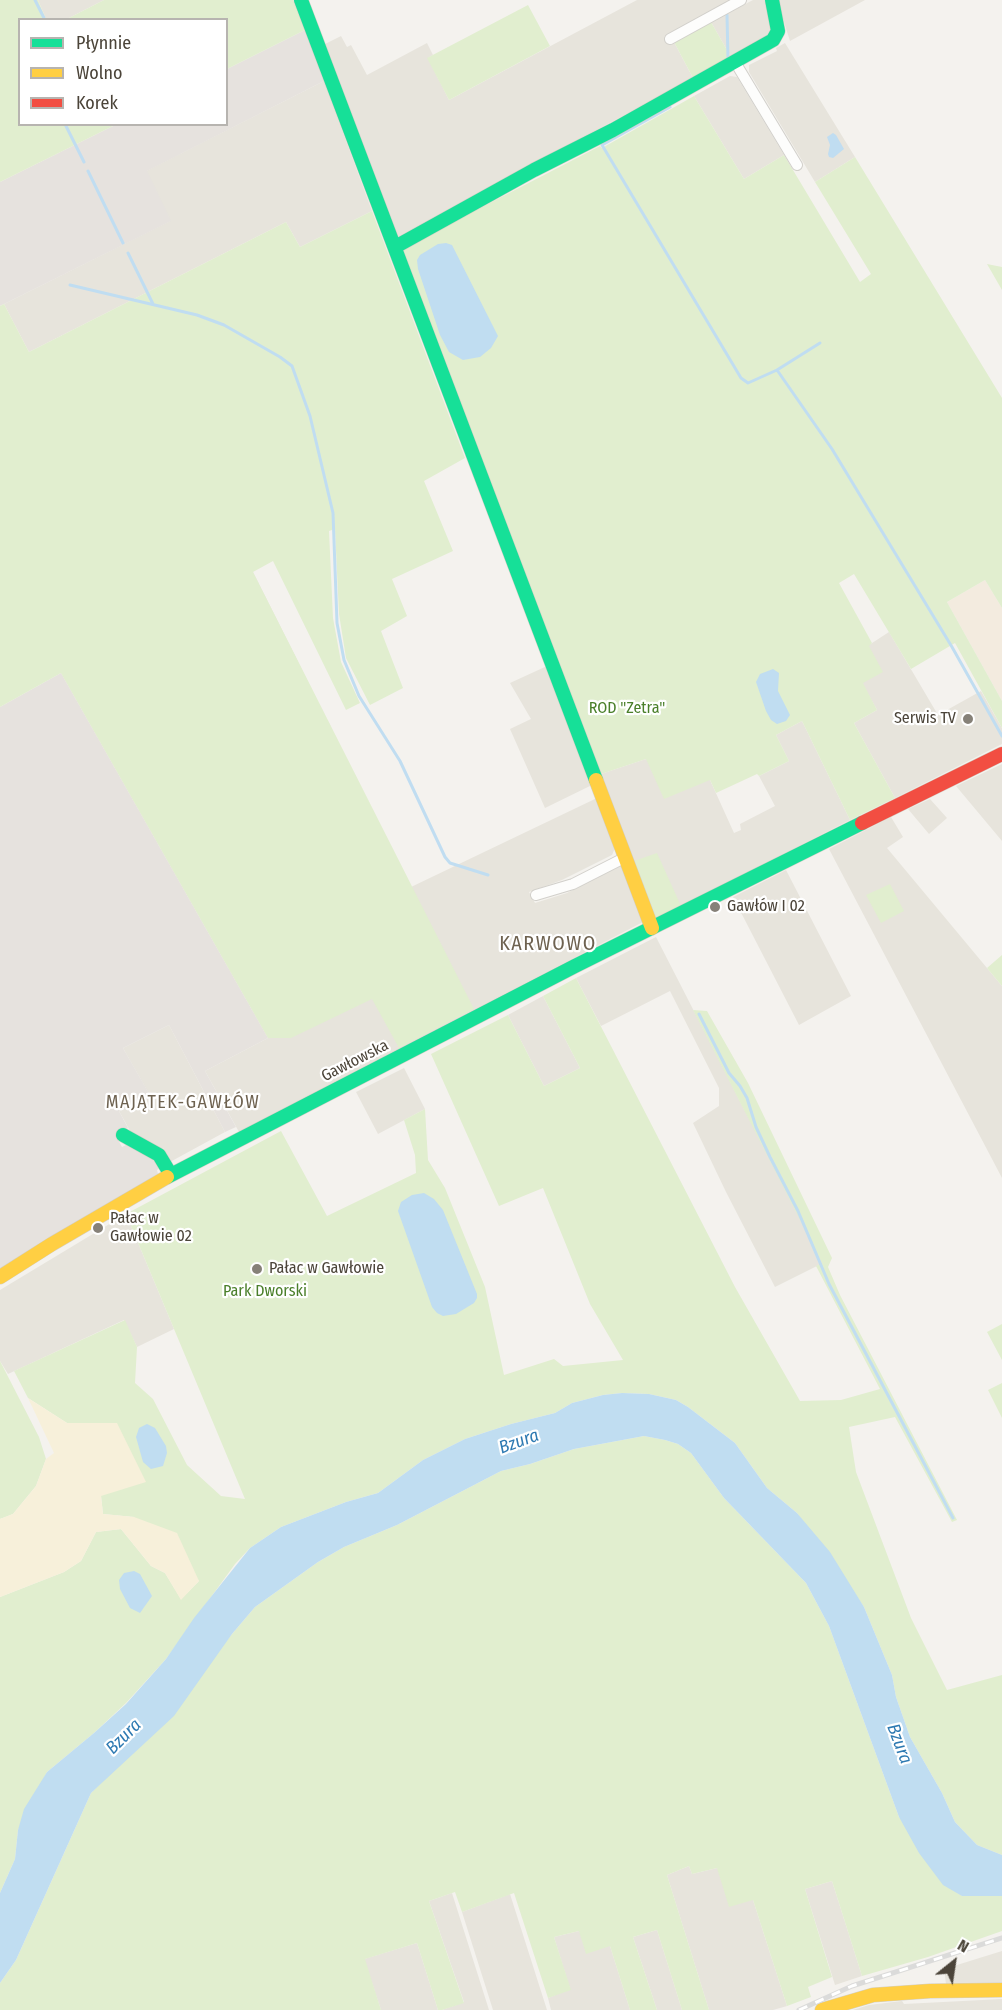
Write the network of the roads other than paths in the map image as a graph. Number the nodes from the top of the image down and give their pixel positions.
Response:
1 (301, 0) edge
2 (741, 0) edge
3 (772, 0) edge
4 (670, 39) dead end
5 (735, 62) junction
6 (797, 165) dead end
7 (395, 247) junction
8 (1002, 754) edge
9 (626, 857) junction
10 (536, 895) dead end
11 (652, 928) junction
12 (123, 1135) dead end
13 (171, 1175) junction
14 (0, 1277) edge
15 (1002, 1990) edge
16 (822, 2010) edge

1 - 7 street
2 - 4 street
3 - 5 street
5 - 6 street
5 - 7 street
7 - 9 street
8 - 11 street, Gawłowska
9 - 10 street
9 - 11 street
11 - 13 street, Gawłowska
12 - 13 street
13 - 14 street, Gawłowska
15 - 16 street

